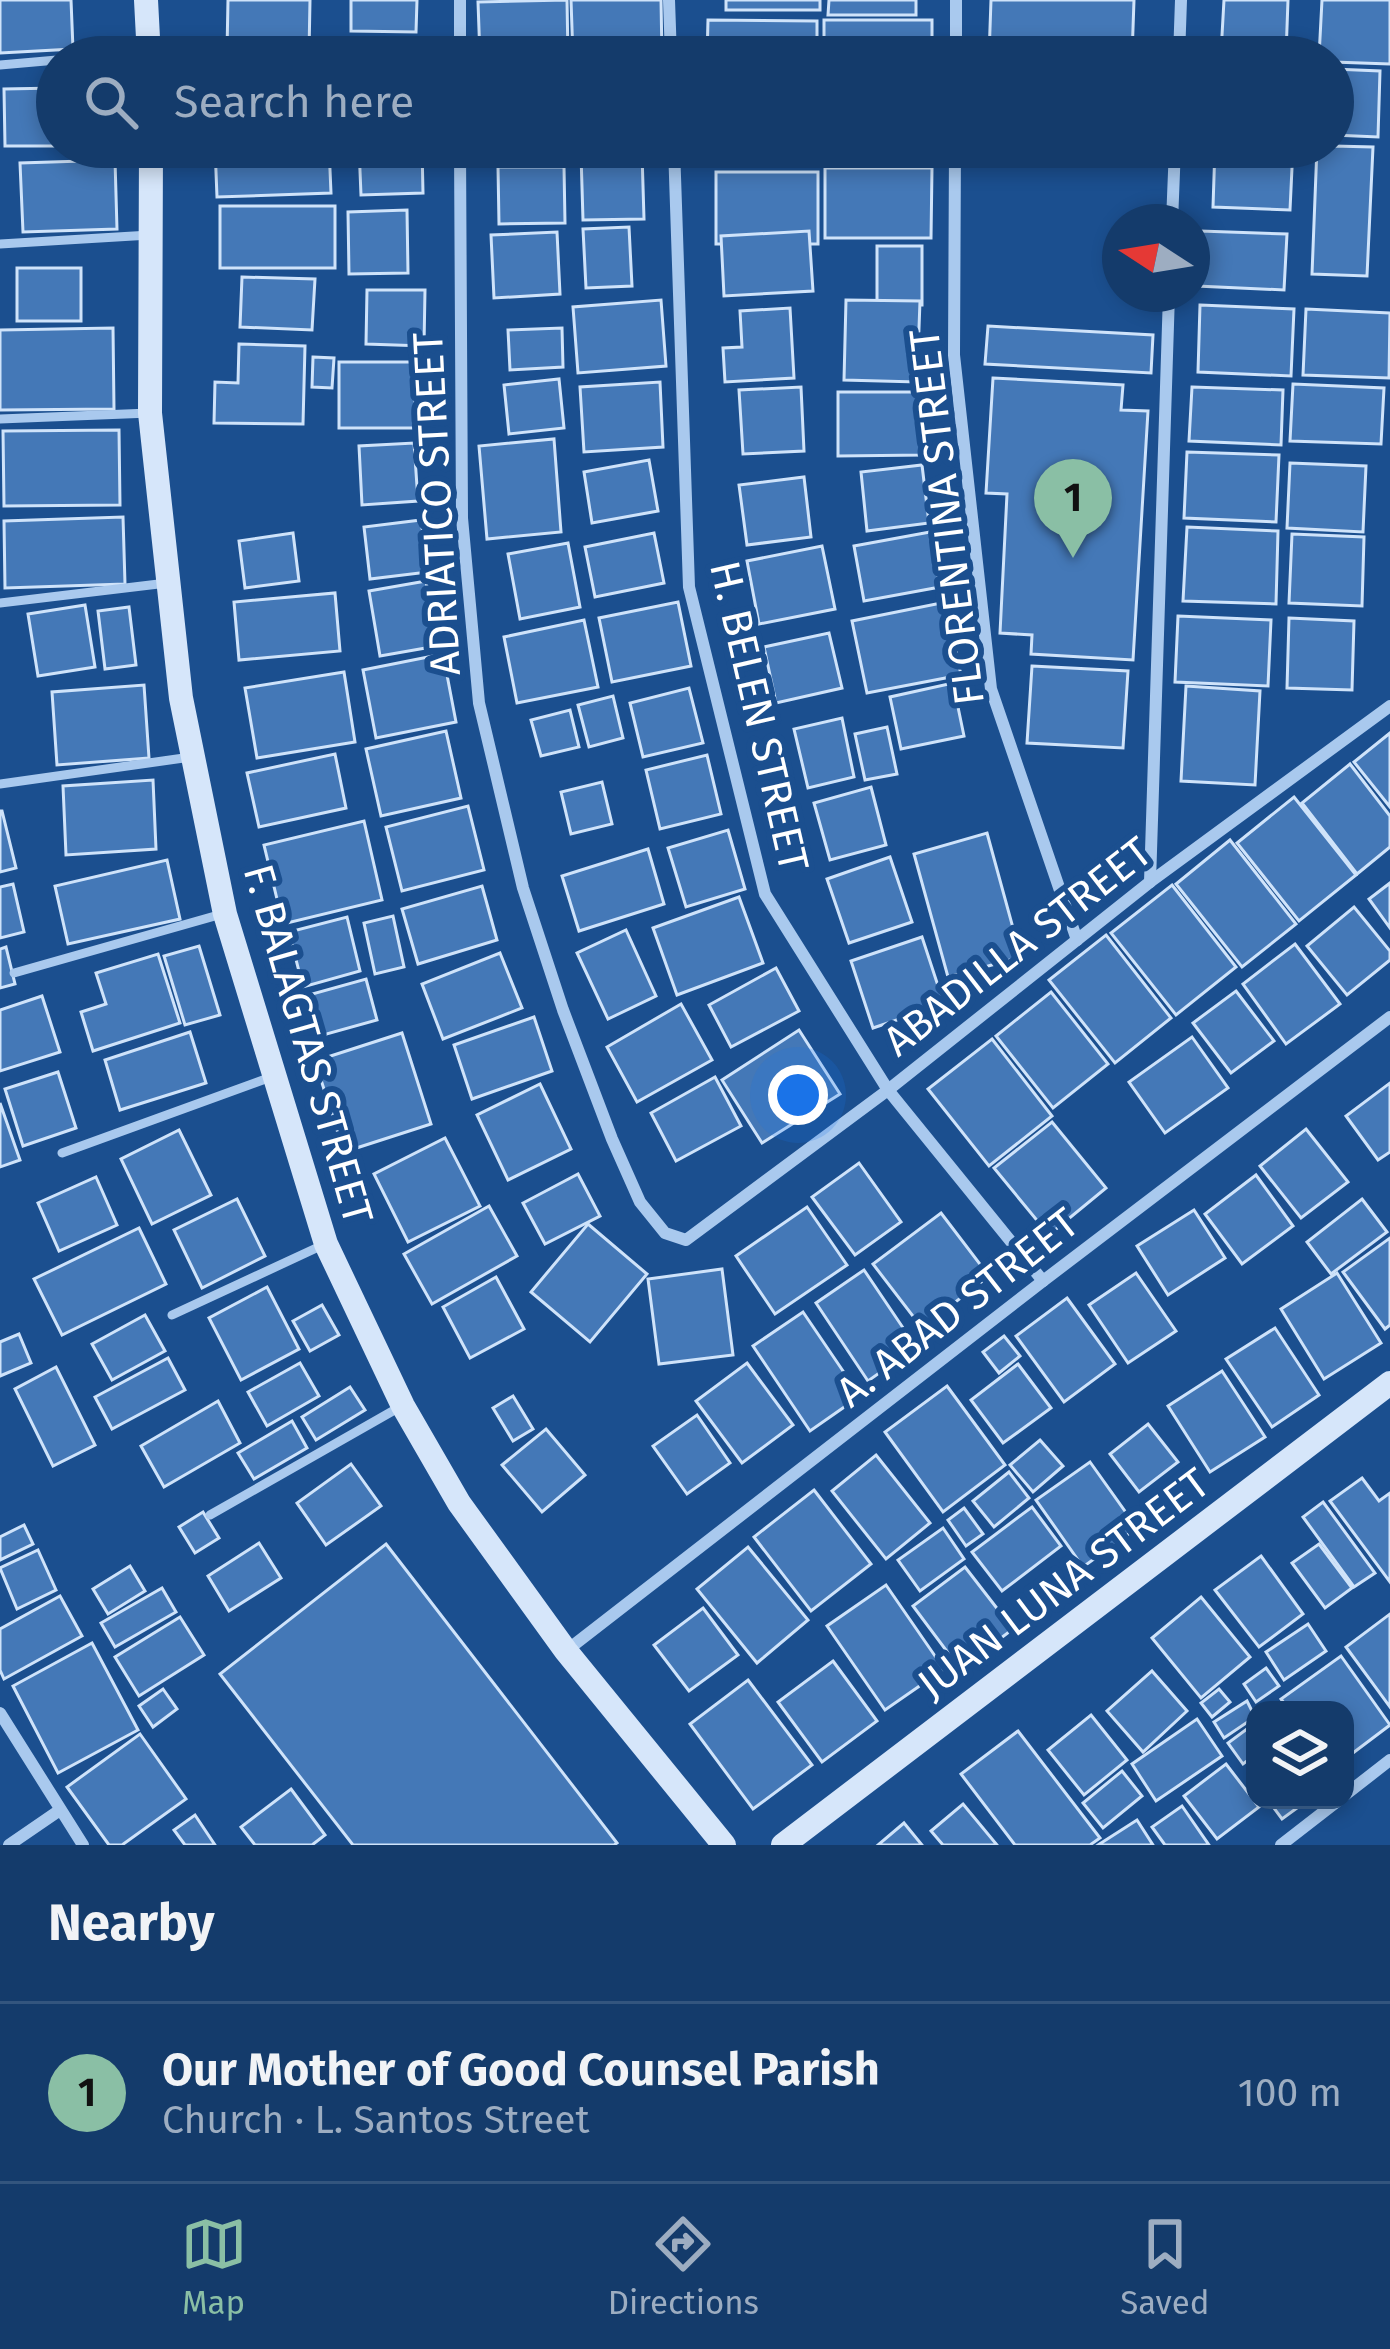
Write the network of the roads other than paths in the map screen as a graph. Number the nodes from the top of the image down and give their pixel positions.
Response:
1 (146, 0) edge
2 (460, 0) edge
3 (669, 0) edge
4 (956, 0) edge
5 (1181, 0) edge
6 (148, 36) edge
7 (460, 36) edge
8 (670, 36) edge
9 (956, 36) edge
10 (1180, 36) edge
11 (36, 62) edge
12 (0, 65) edge
13 (151, 168) edge
14 (460, 168) edge
15 (675, 168) edge
16 (955, 168) edge
17 (1174, 168) edge
18 (1173, 204) edge
19 (151, 235) junction
20 (0, 244) edge
21 (1168, 312) edge
22 (150, 412) junction
23 (0, 418) edge
24 (169, 583) junction
25 (0, 603) edge
26 (1390, 706) edge
27 (193, 757) junction
28 (0, 784) edge
29 (1150, 882) junction
30 (225, 914) junction
31 (1078, 940) junction
32 (14, 973) dead end
33 (1390, 1017) edge
34 (274, 1076) junction
35 (888, 1090) junction
36 (62, 1153) dead end
37 (686, 1240) joint
38 (326, 1244) junction
39 (1043, 1281) junction
40 (172, 1315) dead end
41 (1390, 1383) edge
42 (403, 1406) junction
43 (210, 1515) dead end
44 (566, 1651) junction
45 (0, 1713) edge
46 (1390, 1760) edge
47 (1354, 1788) edge
48 (1327, 1809) edge
49 (60, 1810) junction
50 (9, 1845) edge
51 (83, 1845) edge
52 (724, 1845) edge
53 (783, 1845) edge
54 (1281, 1845) edge

1 - 6 main road
2 - 7 street
3 - 8 street
4 - 9 street
5 - 10 street
11 - 12 lane
13 - 19 main road, F. BALAGTAS STREET
14 - 37 street, ADRIATICO STREET
15 - 35 street, H. BELEN STREET
16 - 31 street, FLORENTINA STREET
17 - 18 street
19 - 20 lane
19 - 22 main road, F. BALAGTAS STREET
21 - 29 street
22 - 23 lane
22 - 24 main road, F. BALAGTAS STREET
24 - 25 lane
24 - 27 main road, F. BALAGTAS STREET
26 - 29 street, ABADILLA STREET
27 - 28 lane
27 - 30 main road, F. BALAGTAS STREET
29 - 31 street, ABADILLA STREET
30 - 32 lane
30 - 34 main road, F. BALAGTAS STREET
31 - 35 street, ABADILLA STREET
33 - 39 street, A. ABAD STREET
34 - 36 lane
34 - 38 main road, F. BALAGTAS STREET
35 - 37 street, ABADILLA STREET
35 - 39 street, H. BELEN STREET
38 - 40 lane
38 - 42 main road, F. BALAGTAS STREET
39 - 44 street, A. ABAD STREET
41 - 53 main road, JUAN LUNA STREET
42 - 43 lane
42 - 44 main road, F. BALAGTAS STREET
44 - 52 main road, F. BALAGTAS STREET
45 - 49 street
46 - 47 street
48 - 54 street
49 - 50 street
49 - 51 street

